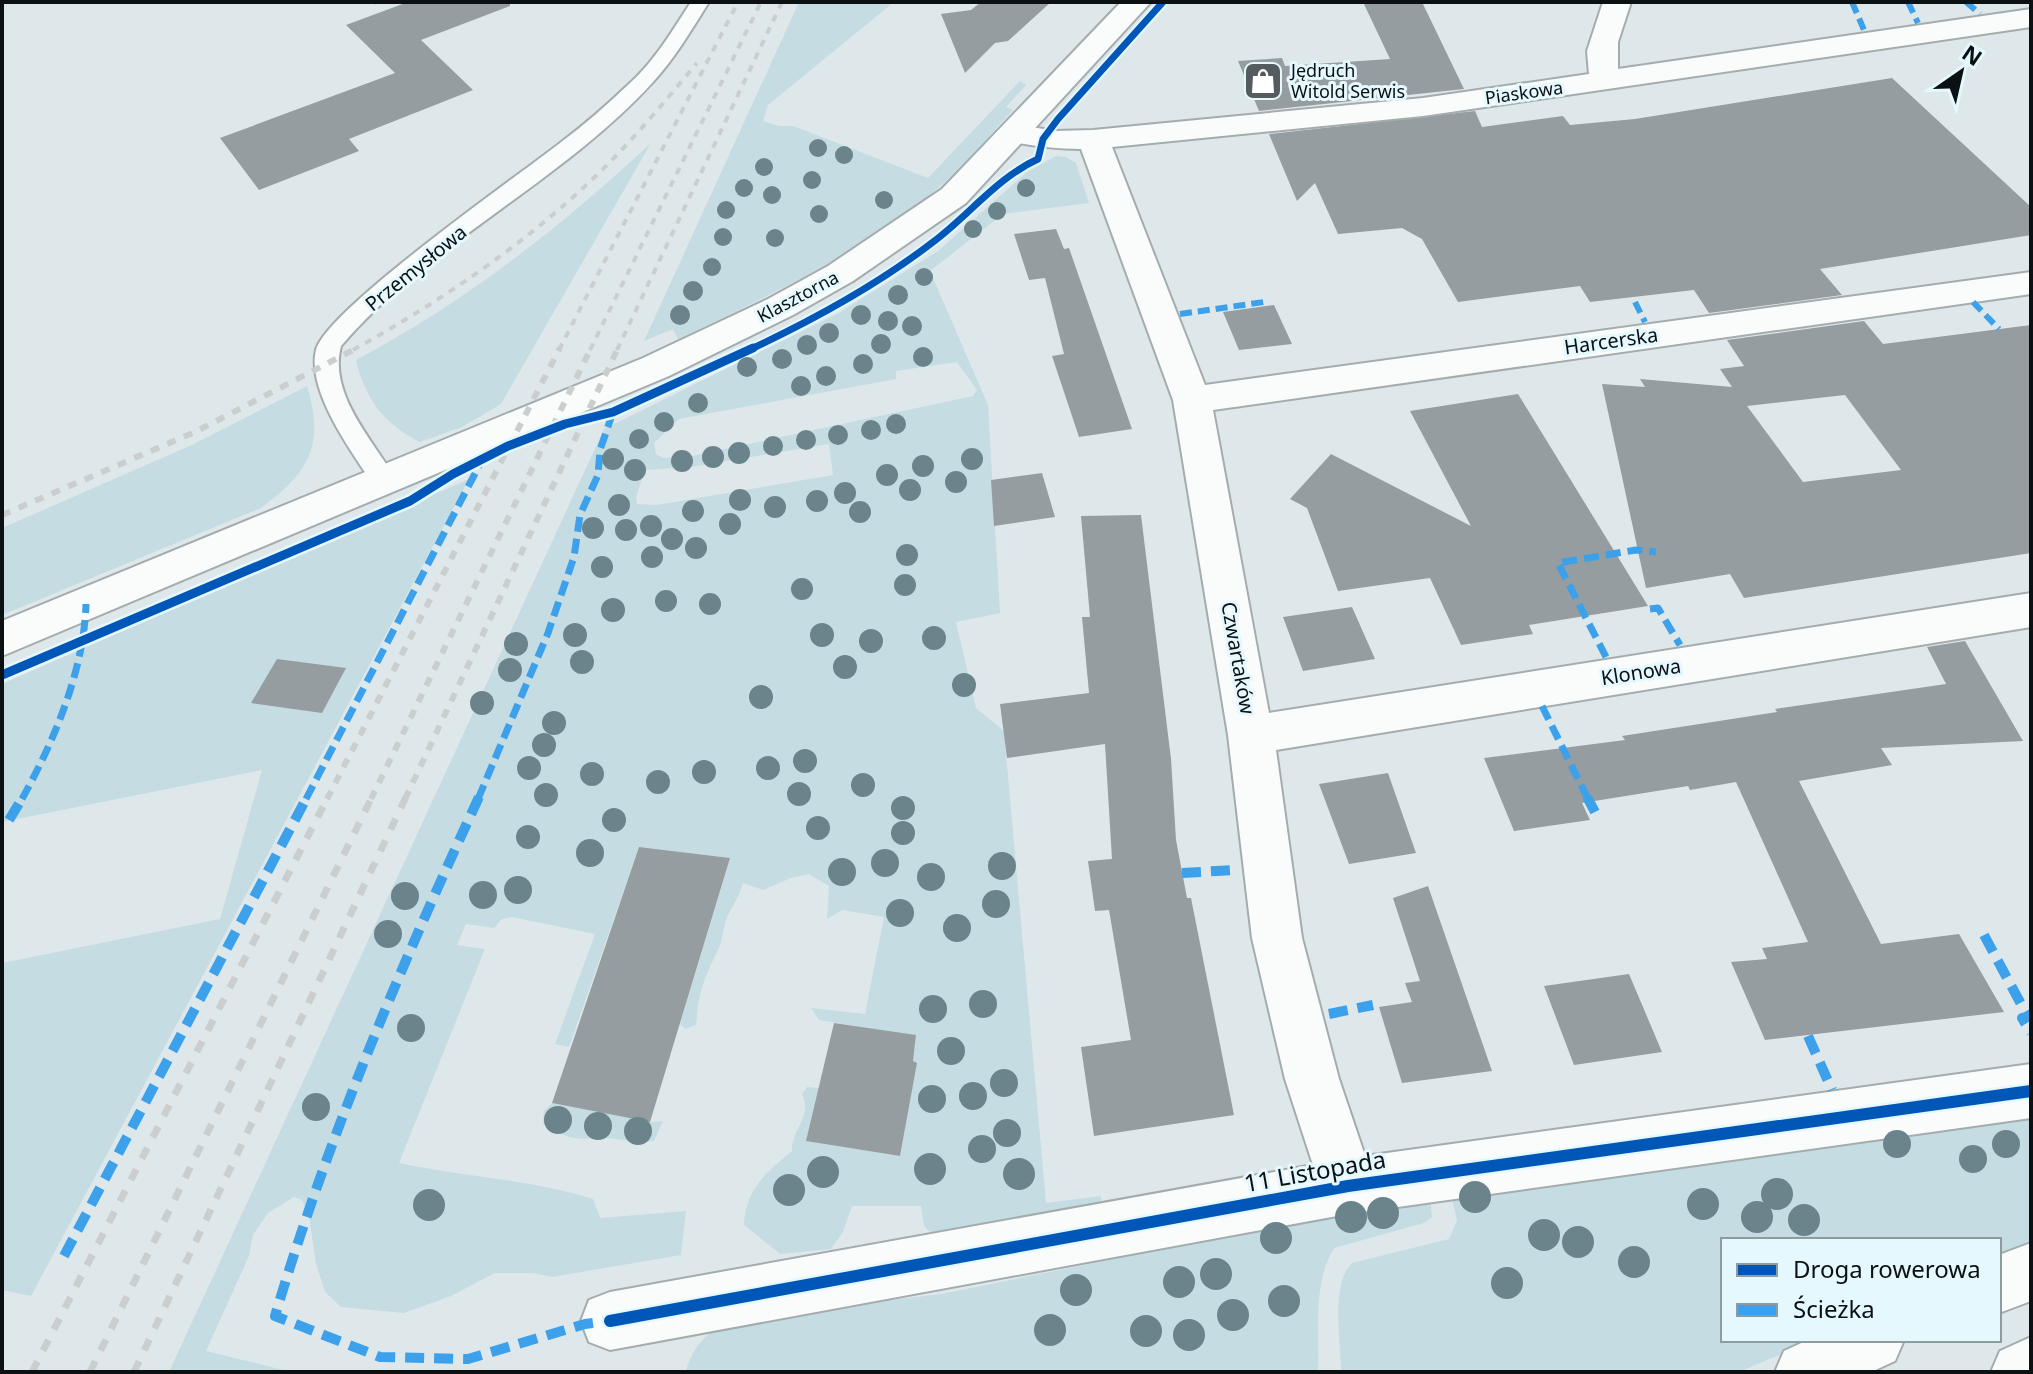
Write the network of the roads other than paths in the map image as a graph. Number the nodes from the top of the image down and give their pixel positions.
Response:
1 (700, 2) edge
2 (1137, 2) edge
3 (1617, 2) edge
4 (2031, 18) edge
5 (1607, 81) junction
6 (1015, 133) junction
7 (1093, 139) junction
8 (2031, 283) edge
9 (1192, 400) junction
10 (384, 480) junction
11 (2031, 610) edge
12 (2, 639) edge
13 (1251, 735) junction
14 (2031, 1091) edge
15 (1348, 1186) junction
16 (2031, 1272) edge
17 (2001, 1283) edge
18 (610, 1321) dead end
19 (1870, 1342) edge
20 (2031, 1367) edge
21 (1805, 1372) edge
22 (2021, 1372) edge

1 - 10 lane, Przemysłowa
2 - 6 street, Klasztorna
3 - 5 street
4 - 5 street, Piaskowa
5 - 7 street, Piaskowa
6 - 7 street, Piaskowa
6 - 10 street, Klasztorna
7 - 9 street, Czwartaków
8 - 9 street, Harcerska
9 - 13 street, Czwartaków
10 - 12 street
11 - 13 street, Klonowa
13 - 15 street, Czwartaków
14 - 15 street, 11 Listopada
15 - 18 street, 11 Listopada
16 - 17 street
19 - 21 street
20 - 22 street

